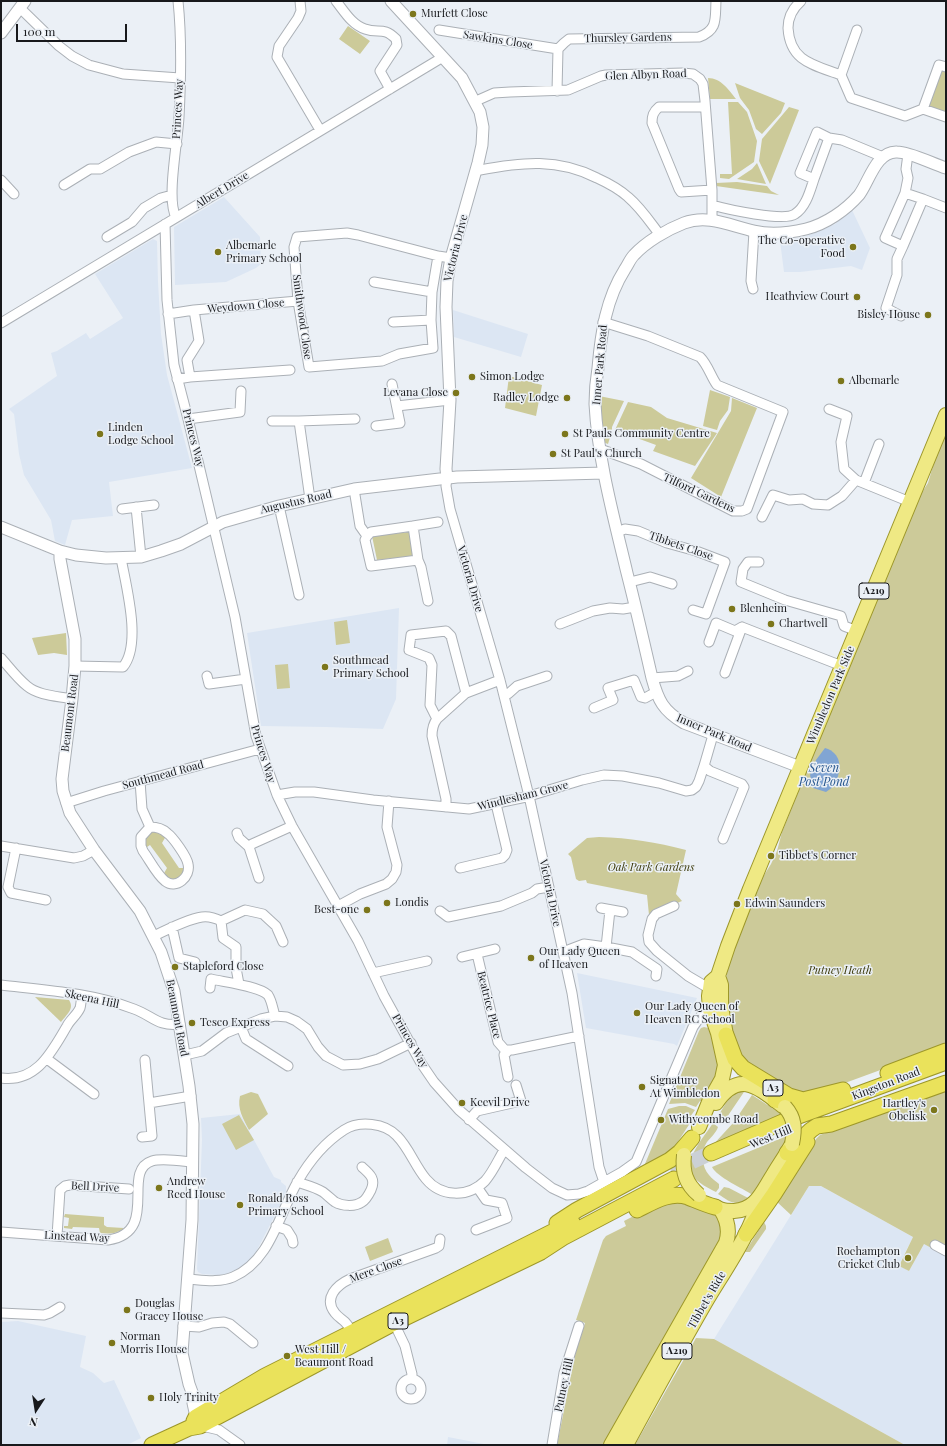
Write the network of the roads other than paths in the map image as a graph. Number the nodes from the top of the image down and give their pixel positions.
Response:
1 (178, 1) edge
2 (300, 1) edge
3 (336, 1) edge
4 (391, 1) edge
5 (716, 1) edge
6 (801, 1) edge
7 (23, 4) edge
8 (439, 30) dead end
9 (857, 30) dead end
10 (1, 33) edge
11 (558, 50) junction
12 (443, 57) junction
13 (946, 68) edge
14 (841, 76) junction
15 (180, 78) junction
16 (390, 89) junction
17 (557, 91) junction
18 (476, 101) junction
19 (705, 107) junction
20 (923, 108) junction
21 (946, 117) edge
22 (320, 130) junction
23 (829, 138) junction
24 (177, 144) junction
25 (908, 154) junction
26 (883, 157) junction
27 (946, 168) edge
28 (476, 169) junction
29 (814, 179) junction
30 (1, 180) edge
31 (64, 185) dead end
32 (712, 190) junction
33 (905, 193) junction
34 (14, 194) dead end
35 (172, 195) junction
36 (923, 199) junction
37 (712, 205) junction
38 (946, 208) edge
39 (176, 217) junction
40 (712, 221) junction
41 (165, 224) junction
42 (754, 231) junction
43 (660, 235) junction
44 (106, 237) dead end
45 (903, 246) junction
46 (438, 256) junction
47 (451, 258) junction
48 (374, 282) dead end
49 (753, 289) dead end
50 (432, 292) junction
51 (298, 301) junction
52 (194, 310) junction
53 (168, 314) junction
54 (901, 316) dead end
55 (431, 320) junction
56 (393, 322) dead end
57 (603, 322) junction
58 (1, 323) edge
59 (433, 348) junction
60 (449, 355) junction
61 (290, 370) dead end
62 (190, 377) junction
63 (177, 379) junction
64 (392, 384) dead end
65 (240, 391) dead end
66 (450, 400) junction
67 (397, 406) junction
68 (829, 409) dead end
69 (946, 415) edge
70 (188, 419) junction
71 (355, 419) dead end
72 (272, 421) dead end
73 (299, 421) junction
74 (376, 426) dead end
75 (879, 444) dead end
76 (600, 449) junction
77 (604, 473) junction
78 (447, 478) junction
79 (860, 482) junction
80 (354, 489) junction
81 (310, 498) junction
82 (910, 502) junction
83 (154, 505) dead end
84 (279, 506) junction
85 (136, 507) junction
86 (122, 509) dead end
87 (762, 517) dead end
88 (438, 522) dead end
89 (214, 526) junction
90 (413, 526) junction
91 (1, 527) edge
92 (617, 532) junction
93 (367, 536) junction
94 (60, 551) junction
95 (141, 557) junction
96 (121, 558) junction
97 (418, 560) junction
98 (759, 562) dead end
99 (630, 582) junction
100 (672, 584) dead end
101 (299, 595) dead end
102 (428, 601) dead end
103 (635, 607) junction
104 (693, 610) dead end
105 (560, 624) dead end
106 (742, 627) junction
107 (857, 631) junction
108 (709, 642) dead end
109 (1, 658) edge
110 (75, 666) junction
111 (842, 666) junction
112 (688, 671) dead end
113 (726, 673) dead end
114 (207, 676) dead end
115 (547, 676) dead end
116 (652, 678) junction
117 (246, 679) junction
118 (500, 680) junction
119 (656, 692) junction
120 (466, 693) junction
121 (504, 696) junction
122 (72, 698) junction
123 (594, 708) dead end
124 (437, 718) junction
125 (713, 735) junction
126 (260, 749) junction
127 (704, 766) junction
128 (800, 767) junction
129 (140, 781) junction
130 (277, 795) junction
131 (529, 796) junction
132 (389, 801) junction
133 (66, 803) junction
134 (496, 804) junction
135 (446, 807) junction
136 (292, 826) junction
137 (150, 827) junction
138 (237, 833) dead end
139 (723, 839) dead end
140 (1, 846) edge
141 (249, 846) junction
142 (16, 848) junction
143 (94, 850) junction
144 (460, 868) dead end
145 (259, 878) dead end
146 (549, 887) junction
147 (46, 900) dead end
148 (338, 906) junction
149 (674, 906) dead end
150 (601, 908) dead end
151 (610, 910) junction
152 (440, 911) dead end
153 (623, 912) dead end
154 (221, 921) junction
155 (172, 927) junction
156 (154, 936) junction
157 (283, 942) dead end
158 (606, 946) junction
159 (495, 949) dead end
160 (563, 952) junction
161 (477, 954) junction
162 (462, 957) dead end
163 (427, 961) dead end
164 (194, 962) dead end
165 (373, 973) junction
166 (656, 976) dead end
167 (239, 984) junction
168 (1, 985) edge
169 (210, 988) dead end
170 (716, 989) junction
171 (82, 996) junction
172 (716, 1011) junction
173 (275, 1016) junction
174 (698, 1021) junction
175 (180, 1024) junction
176 (241, 1027) junction
177 (721, 1031) junction
178 (579, 1036) junction
179 (411, 1043) junction
180 (508, 1050) junction
181 (946, 1051) edge
182 (184, 1055) junction
183 (47, 1059) junction
184 (145, 1060) dead end
185 (946, 1062) edge
186 (288, 1066) dead end
187 (946, 1071) edge
188 (508, 1077) dead end
189 (1, 1078) edge
190 (946, 1083) edge
191 (516, 1085) dead end
192 (752, 1085) junction
193 (843, 1090) junction
194 (94, 1094) dead end
195 (191, 1096) junction
196 (150, 1103) junction
197 (780, 1103) junction
198 (829, 1115) junction
199 (469, 1120) junction
200 (696, 1133) junction
201 (142, 1137) dead end
202 (789, 1149) junction
203 (504, 1150) junction
204 (711, 1157) tunnel mouth
205 (192, 1162) junction
206 (362, 1166) dead end
207 (673, 1175) tunnel mouth
208 (297, 1182) junction
209 (604, 1182) junction
210 (477, 1187) junction
211 (647, 1188) junction
212 (129, 1189) dead end
213 (761, 1195) junction
214 (718, 1209) junction
215 (276, 1226) junction
216 (476, 1230) dead end
217 (1, 1232) edge
218 (746, 1234) junction
219 (545, 1235) junction
220 (57, 1236) junction
221 (440, 1239) dead end
222 (292, 1243) dead end
223 (935, 1245) dead end
224 (946, 1251) edge
225 (541, 1252) junction
226 (188, 1279) junction
227 (60, 1307) dead end
228 (1, 1313) edge
229 (394, 1323) junction
230 (183, 1326) junction
231 (579, 1326) dead end
232 (352, 1332) junction
233 (253, 1342) dead end
234 (411, 1379) dead end
235 (192, 1395) junction
236 (215, 1406) junction
237 (195, 1424) junction
238 (152, 1445) edge
239 (240, 1445) edge
240 (552, 1445) edge
241 (611, 1445) edge
242 (626, 1445) edge

1 - 15 street, Princes Way
2 - 22 street
3 - 16 street
4 - 12 street, Victoria Drive
5 - 11 street, Thursley Gardens
6 - 14 street
7 - 10 street
7 - 15 street
8 - 11 street, Sawkins Close
9 - 14 street
11 - 17 street
12 - 16 street, Albert Drive
12 - 18 street, Victoria Drive
13 - 20 street
14 - 20 street
15 - 24 street, Princes Way
16 - 22 street, Albert Drive
17 - 18 street, Glen Albyn Road
17 - 19 street, Glen Albyn Road
18 - 28 street, Victoria Drive
19 - 32 street, Glen Albyn Road
19 - 32 street
20 - 21 street
22 - 39 street, Albert Drive
23 - 26 street
23 - 29 street
23 - 29 street
24 - 31 street
24 - 35 street, Princes Way
25 - 26 street
25 - 27 street
25 - 33 street
26 - 42 street, Inner Park Road
28 - 43 street
28 - 47 street, Victoria Drive
29 - 37 street
30 - 34 street
32 - 37 street, Glen Albyn Road
33 - 36 street
33 - 45 street
35 - 39 street, Princes Way
35 - 44 street
36 - 38 street
36 - 45 street
37 - 40 street, Glen Albyn Road
39 - 41 street, Albert Drive
40 - 42 street, Inner Park Road
40 - 43 street, Inner Park Road
41 - 53 street, Princes Way
41 - 58 street, Albert Drive
42 - 49 street
43 - 57 street, Inner Park Road
45 - 54 street
46 - 47 street, Smithwood Close
46 - 50 street
46 - 51 street, Smithwood Close
47 - 60 street, Victoria Drive
48 - 50 street
50 - 55 street
51 - 52 street, Weydown Close
51 - 59 street, Smithwood Close
52 - 53 street, Weydown Close
52 - 62 street, Weydown Close
53 - 63 street, Princes Way
55 - 56 street
55 - 59 street
57 - 76 street, Inner Park Road
57 - 76 street, Tilford Gardens
59 - 60 street
60 - 66 street, Victoria Drive
61 - 62 street
62 - 63 street
63 - 70 street, Princes Way
64 - 67 street
65 - 70 street
66 - 67 street
66 - 78 street, Victoria Drive
67 - 74 street
68 - 79 street
69 - 82 main road, Wimbledon Park Side / A219
70 - 89 street, Princes Way
71 - 73 street
72 - 73 street
73 - 81 street
75 - 79 street
76 - 77 street, Inner Park Road
77 - 78 street, Augustus Road
77 - 92 street, Inner Park Road
78 - 80 street, Augustus Road
78 - 118 street, Victoria Drive
79 - 82 street
79 - 87 street
80 - 81 street, Augustus Road
80 - 93 street
81 - 84 street, Augustus Road
82 - 107 main road, Wimbledon Park Side / A219
83 - 85 street
84 - 89 street, Augustus Road
84 - 101 street
85 - 86 street
85 - 95 street
88 - 90 street
89 - 95 street, Augustus Road
89 - 117 street, Princes Way
90 - 93 street
90 - 97 street
91 - 94 street, Augustus Road
92 - 99 street, Inner Park Road
92 - 104 street, Tibbets Close
93 - 97 street
94 - 96 street, Augustus Road
94 - 110 street, Beaumont Road
95 - 96 street, Augustus Road
96 - 110 street
97 - 102 street
98 - 107 street
99 - 100 street
99 - 103 street, Inner Park Road
103 - 105 street
103 - 116 street, Inner Park Road
106 - 108 street
106 - 111 street
106 - 113 street
107 - 111 main road, Wimbledon Park Side / A219
109 - 122 street
110 - 122 street, Beaumont Road
111 - 128 main road, Wimbledon Park Side / A219
112 - 116 street
114 - 117 street
115 - 121 street
116 - 119 street, Inner Park Road
117 - 126 street, Princes Way
118 - 120 street
118 - 121 street, Victoria Drive
119 - 123 street
119 - 125 street, Inner Park Road
120 - 124 street
120 - 124 street
121 - 131 street, Victoria Drive
122 - 133 street, Beaumont Road
124 - 135 street
125 - 127 street, Windlesham Grove
125 - 128 street, Inner Park Road
126 - 129 street, Southmead Road
126 - 130 street, Princes Way
127 - 131 street, Windlesham Grove
127 - 139 street
128 - 170 main road, Wimbledon Park Side / A219
129 - 133 street, Southmead Road
129 - 137 street
130 - 132 street, Windlesham Grove
130 - 136 street, Princes Way
131 - 134 street, Windlesham Grove
131 - 146 street, Victoria Drive
132 - 135 street, Windlesham Grove
132 - 148 street
133 - 143 street, Beaumont Road
134 - 135 street, Windlesham Grove
134 - 144 street
136 - 141 street
136 - 148 street, Princes Way
137 - 137 street
138 - 141 street
140 - 142 street
141 - 145 street
142 - 143 street
142 - 147 street
143 - 156 street, Beaumont Road
146 - 152 street
146 - 160 street, Victoria Drive
148 - 165 street, Princes Way
149 - 170 street
150 - 151 street
151 - 153 street
151 - 158 street
154 - 155 street
154 - 157 street
154 - 167 street
155 - 156 street
155 - 164 street
156 - 175 street, Beaumont Road
158 - 160 street
158 - 166 street
159 - 161 street
160 - 178 street, Victoria Drive
161 - 162 street
161 - 180 street, Beatrice Place
163 - 165 street
165 - 179 street, Princes Way
167 - 169 street
167 - 173 street
168 - 171 street, Skeena Hill
170 - 172 main road, A219
171 - 175 street, Skeena Hill
171 - 183 street
172 - 174 street
172 - 177 main road, A219
173 - 176 street
173 - 179 street
174 - 177 street
174 - 209 street
175 - 182 street, Beaumont Road
176 - 182 street
176 - 186 street
177 - 192 main road, A219
177 - 193 highway, A3
177 - 200 main road, A219
178 - 180 street, Beatrice Place
178 - 209 street, Victoria Drive
179 - 199 street, Princes Way
180 - 188 street, Beatrice Place
181 - 193 highway, A3
182 - 195 street, Beaumont Road
183 - 189 street
183 - 194 street
184 - 196 street
185 - 198 highway, Kingston Road
187 - 198 highway, Kingston Road
190 - 198 highway
191 - 199 street
192 - 197 main road, A219
192 - 200 main road, A219
193 - 197 highway, A3
195 - 196 street
195 - 205 street, Beaumont Road
196 - 201 street
197 - 202 main road, A219, bridge
198 - 202 highway
198 - 204 highway, West Hill
198 - 218 highway
199 - 203 street, Princes Way
200 - 214 main road, A219, bridge
200 - 219 highway, A3
202 - 213 main road, A219
203 - 209 street, Princes Way
203 - 210 street
205 - 220 street, Linstead Way
205 - 226 street, Beaumont Road
206 - 208 street
207 - 211 highway, A3
208 - 210 street
208 - 215 street
210 - 216 street
211 - 219 highway, A3
211 - 225 highway, A3
212 - 220 street, Bell Drive
213 - 214 main road, A219
213 - 218 main road, Tibbet's Ride / A219
214 - 225 highway, A3
214 - 241 main road, Tibbet's Ride / A219
215 - 222 street
215 - 226 street
217 - 220 street, Linstead Way
218 - 242 main road, Tibbet's Ride / A219
219 - 232 highway, A3
221 - 232 street, Mere Close
223 - 224 street
225 - 229 highway, A3
226 - 230 street, Beaumont Road
227 - 228 street
229 - 234 street
229 - 237 highway, A3
230 - 233 street
230 - 235 street, Beaumont Road
231 - 240 street, Putney Hill
232 - 236 highway, A3
235 - 236 street
235 - 237 street, Beaumont Road
236 - 237 highway, A3
237 - 238 highway, A3
237 - 239 street

